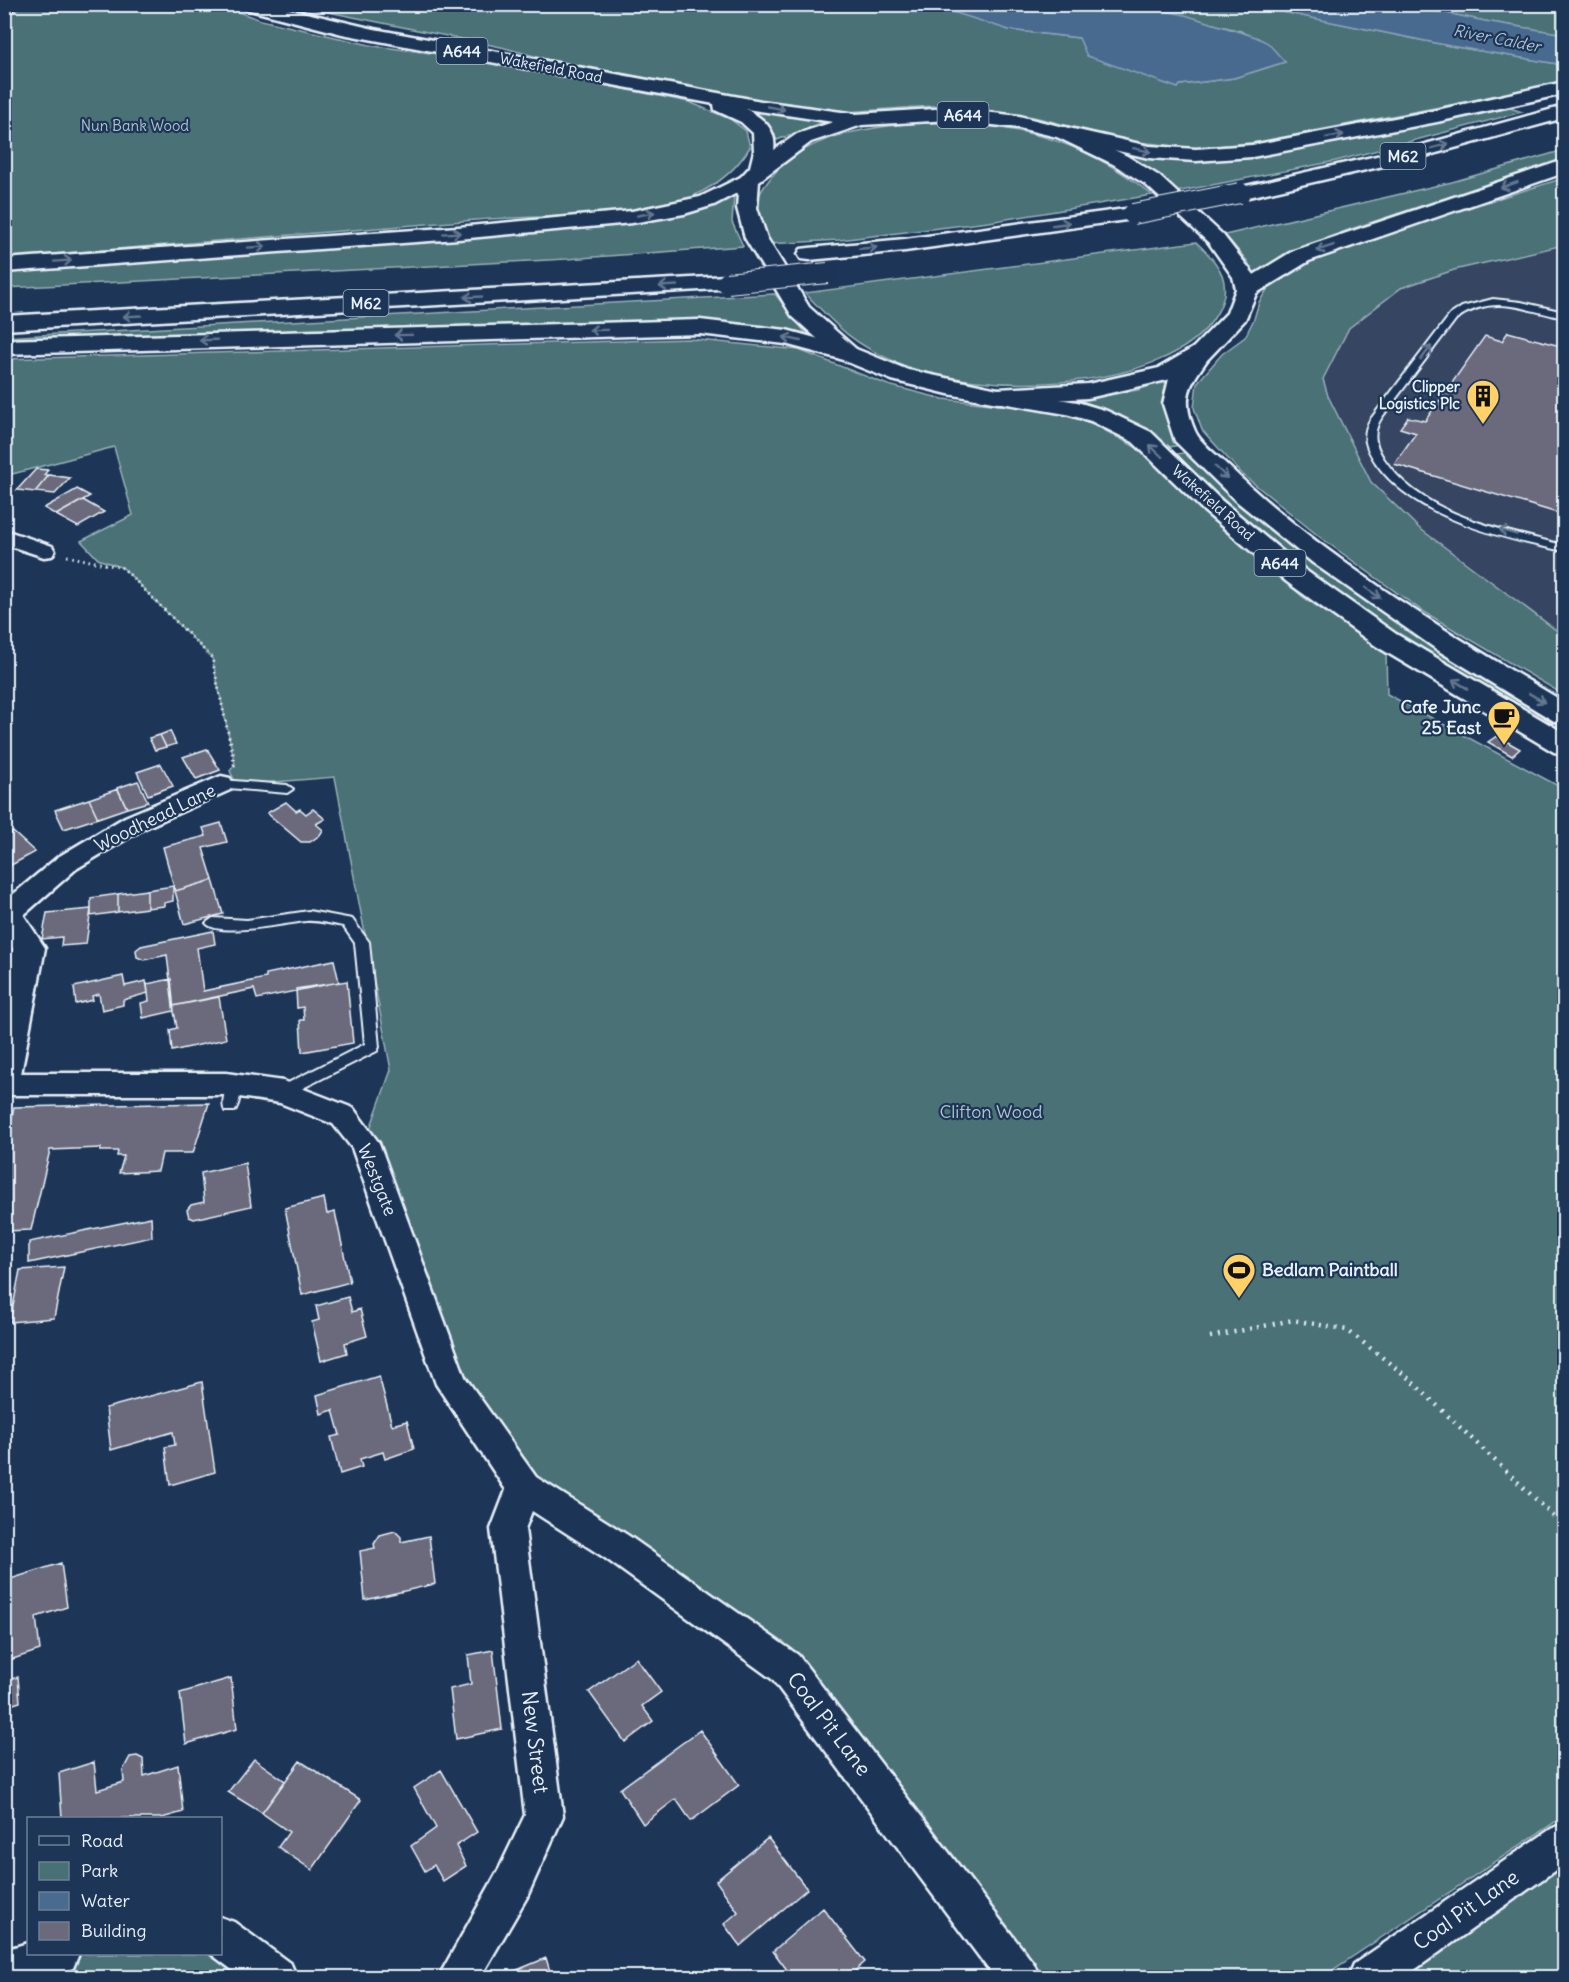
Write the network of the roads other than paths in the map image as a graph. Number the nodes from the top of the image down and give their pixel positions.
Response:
1 (19, 4) edge
2 (248, 4) edge
3 (4, 14) edge
4 (1564, 88) edge
5 (677, 92) junction
6 (1564, 111) edge
7 (860, 119) junction
8 (1064, 133) junction
9 (1564, 166) edge
10 (755, 174) junction
11 (1221, 218) dead end
12 (1060, 244) dead end
13 (751, 259) dead end
14 (946, 260) dead end
15 (4, 266) edge
16 (1247, 289) junction
17 (1564, 315) edge
18 (4, 323) edge
19 (4, 346) edge
20 (1201, 353) junction
21 (848, 354) junction
22 (998, 396) junction
23 (4, 538) edge
24 (1564, 548) edge
25 (44, 551) road end
26 (1564, 714) edge
27 (1564, 745) edge
28 (221, 784) joint
29 (287, 789) dead end
30 (7, 911) edge
31 (213, 923) dead end
32 (4, 1074) edge
33 (4, 1084) edge
34 (283, 1092) junction
35 (524, 1488) junction
36 (1564, 1842) edge
37 (222, 1937) edge
38 (53, 1955) edge
39 (4, 1970) edge
40 (277, 1977) edge
41 (458, 1977) edge
42 (1020, 1977) edge
43 (1368, 1977) edge

1 - 3 lane
2 - 5 main road, Wakefield Road / A644
8 -> 4 main road
5 -> 7 main road, Wakefield Road / A644
5 - 10 main road, Wakefield Road / A644
13 -> 6 main road, M62, bridge
7 - 8 main road, A644
7 - 10 main road, A644
8 - 16 main road, A644
9 -> 16 main road
15 -> 10 main road
10 - 21 main road, A644
11 - 12 main road
14 -> 18 main road, M62, bridge
16 - 20 main road, A644
24 -> 17 lane
21 -> 19 main road
20 - 22 main road, A644
20 -> 26 main road, Wakefield Road / A644
21 - 22 main road, A644
27 -> 22 main road, Wakefield Road / A644
23 - 25 street
28 - 29 lane, Woodhead Lane
28 - 30 street, Woodhead Lane
30 - 32 main road
31 - 34 lane
33 - 34 street, Westgate
34 - 35 street, Westgate
35 - 41 street, New Street
35 - 42 street, Coal Pit Lane
36 - 43 street, Coal Pit Lane
37 - 40 street
38 - 39 street

